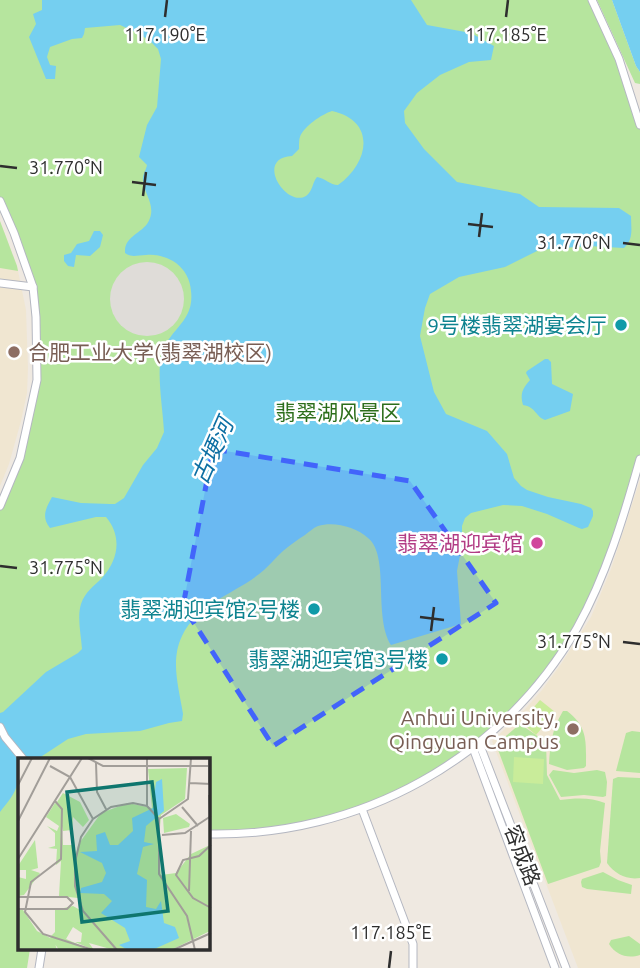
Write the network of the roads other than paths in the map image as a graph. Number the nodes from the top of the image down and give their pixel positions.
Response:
1 (592, 0) edge
2 (640, 125) edge
3 (0, 201) edge
4 (0, 283) edge
5 (33, 287) junction
6 (640, 458) edge
7 (0, 506) edge
8 (0, 727) edge
9 (476, 745) junction
10 (22, 758) edge
11 (362, 809) junction
12 (210, 834) edge
13 (42, 950) edge
14 (40, 968) edge
15 (413, 968) edge
16 (555, 968) edge
17 (566, 968) edge

1 - 2 street
3 - 5 street
4 - 5 street
5 - 7 street
6 - 9 street
8 - 10 street
9 - 11 street
9 - 16 street, 容成路
9 - 17 street, 容成路
11 - 12 street
11 - 15 street
13 - 14 street

